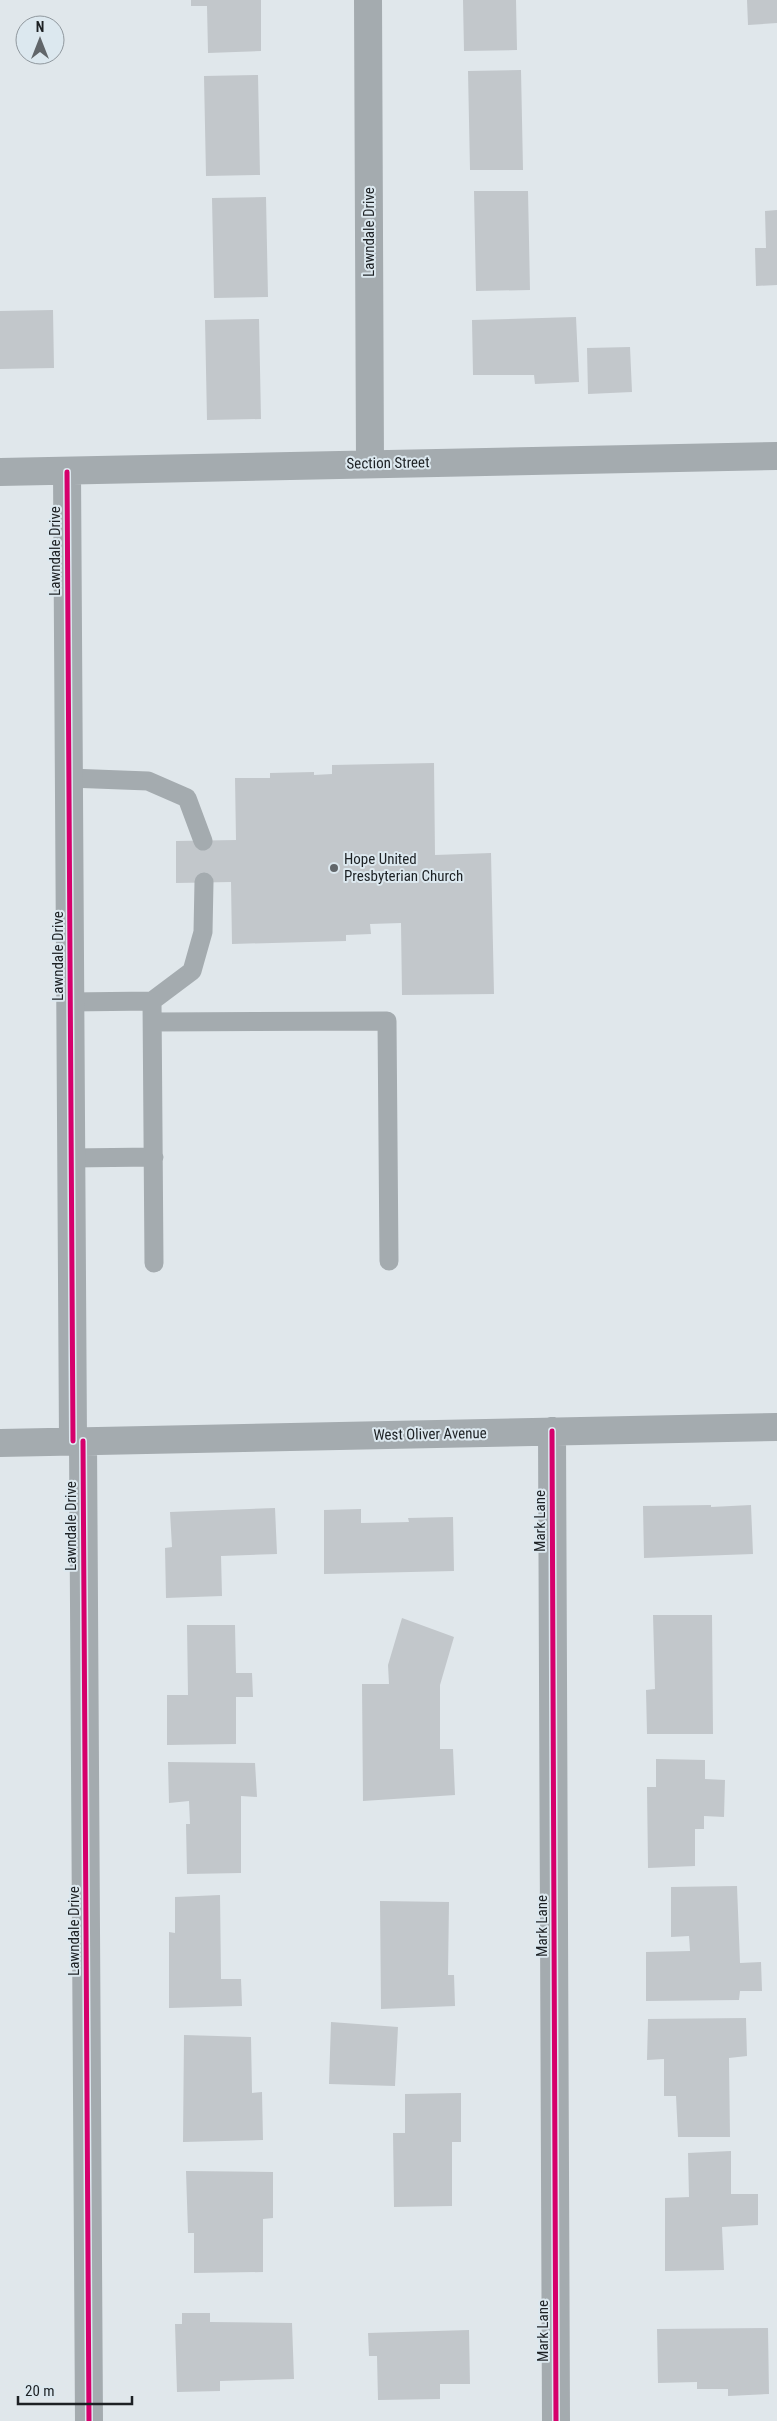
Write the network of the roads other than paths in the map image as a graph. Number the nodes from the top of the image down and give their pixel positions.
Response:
1 (368, 0) edge
2 (777, 456) edge
3 (370, 463) junction
4 (0, 472) edge
5 (67, 472) junction
6 (69, 778) junction
7 (204, 841) dead end
8 (204, 882) dead end
9 (152, 1001) junction
10 (70, 1002) junction
11 (153, 1022) junction
12 (154, 1157) junction
13 (71, 1158) junction
14 (389, 1261) dead end
15 (154, 1263) dead end
16 (777, 1427) edge
17 (552, 1431) junction
18 (78, 1441) junction
19 (0, 1443) edge
20 (89, 2421) edge
21 (556, 2421) edge

1 - 3 street, Lawndale Drive
2 - 3 street, Section Street
3 - 5 street, Section Street
4 - 5 street, Section Street
5 - 6 street, Lawndale Drive
6 - 7 lane
6 - 10 street, Lawndale Drive
8 - 9 lane
9 - 10 lane
9 - 11 lane
10 - 13 street, Lawndale Drive
11 - 12 lane
11 - 14 lane
12 - 13 lane
12 - 15 lane
13 - 18 street, Lawndale Drive
16 - 17 street, West Oliver Avenue
17 - 18 street, West Oliver Avenue
17 - 21 street, Mark Lane
18 - 19 street, West Oliver Avenue
18 - 20 street, Lawndale Drive

